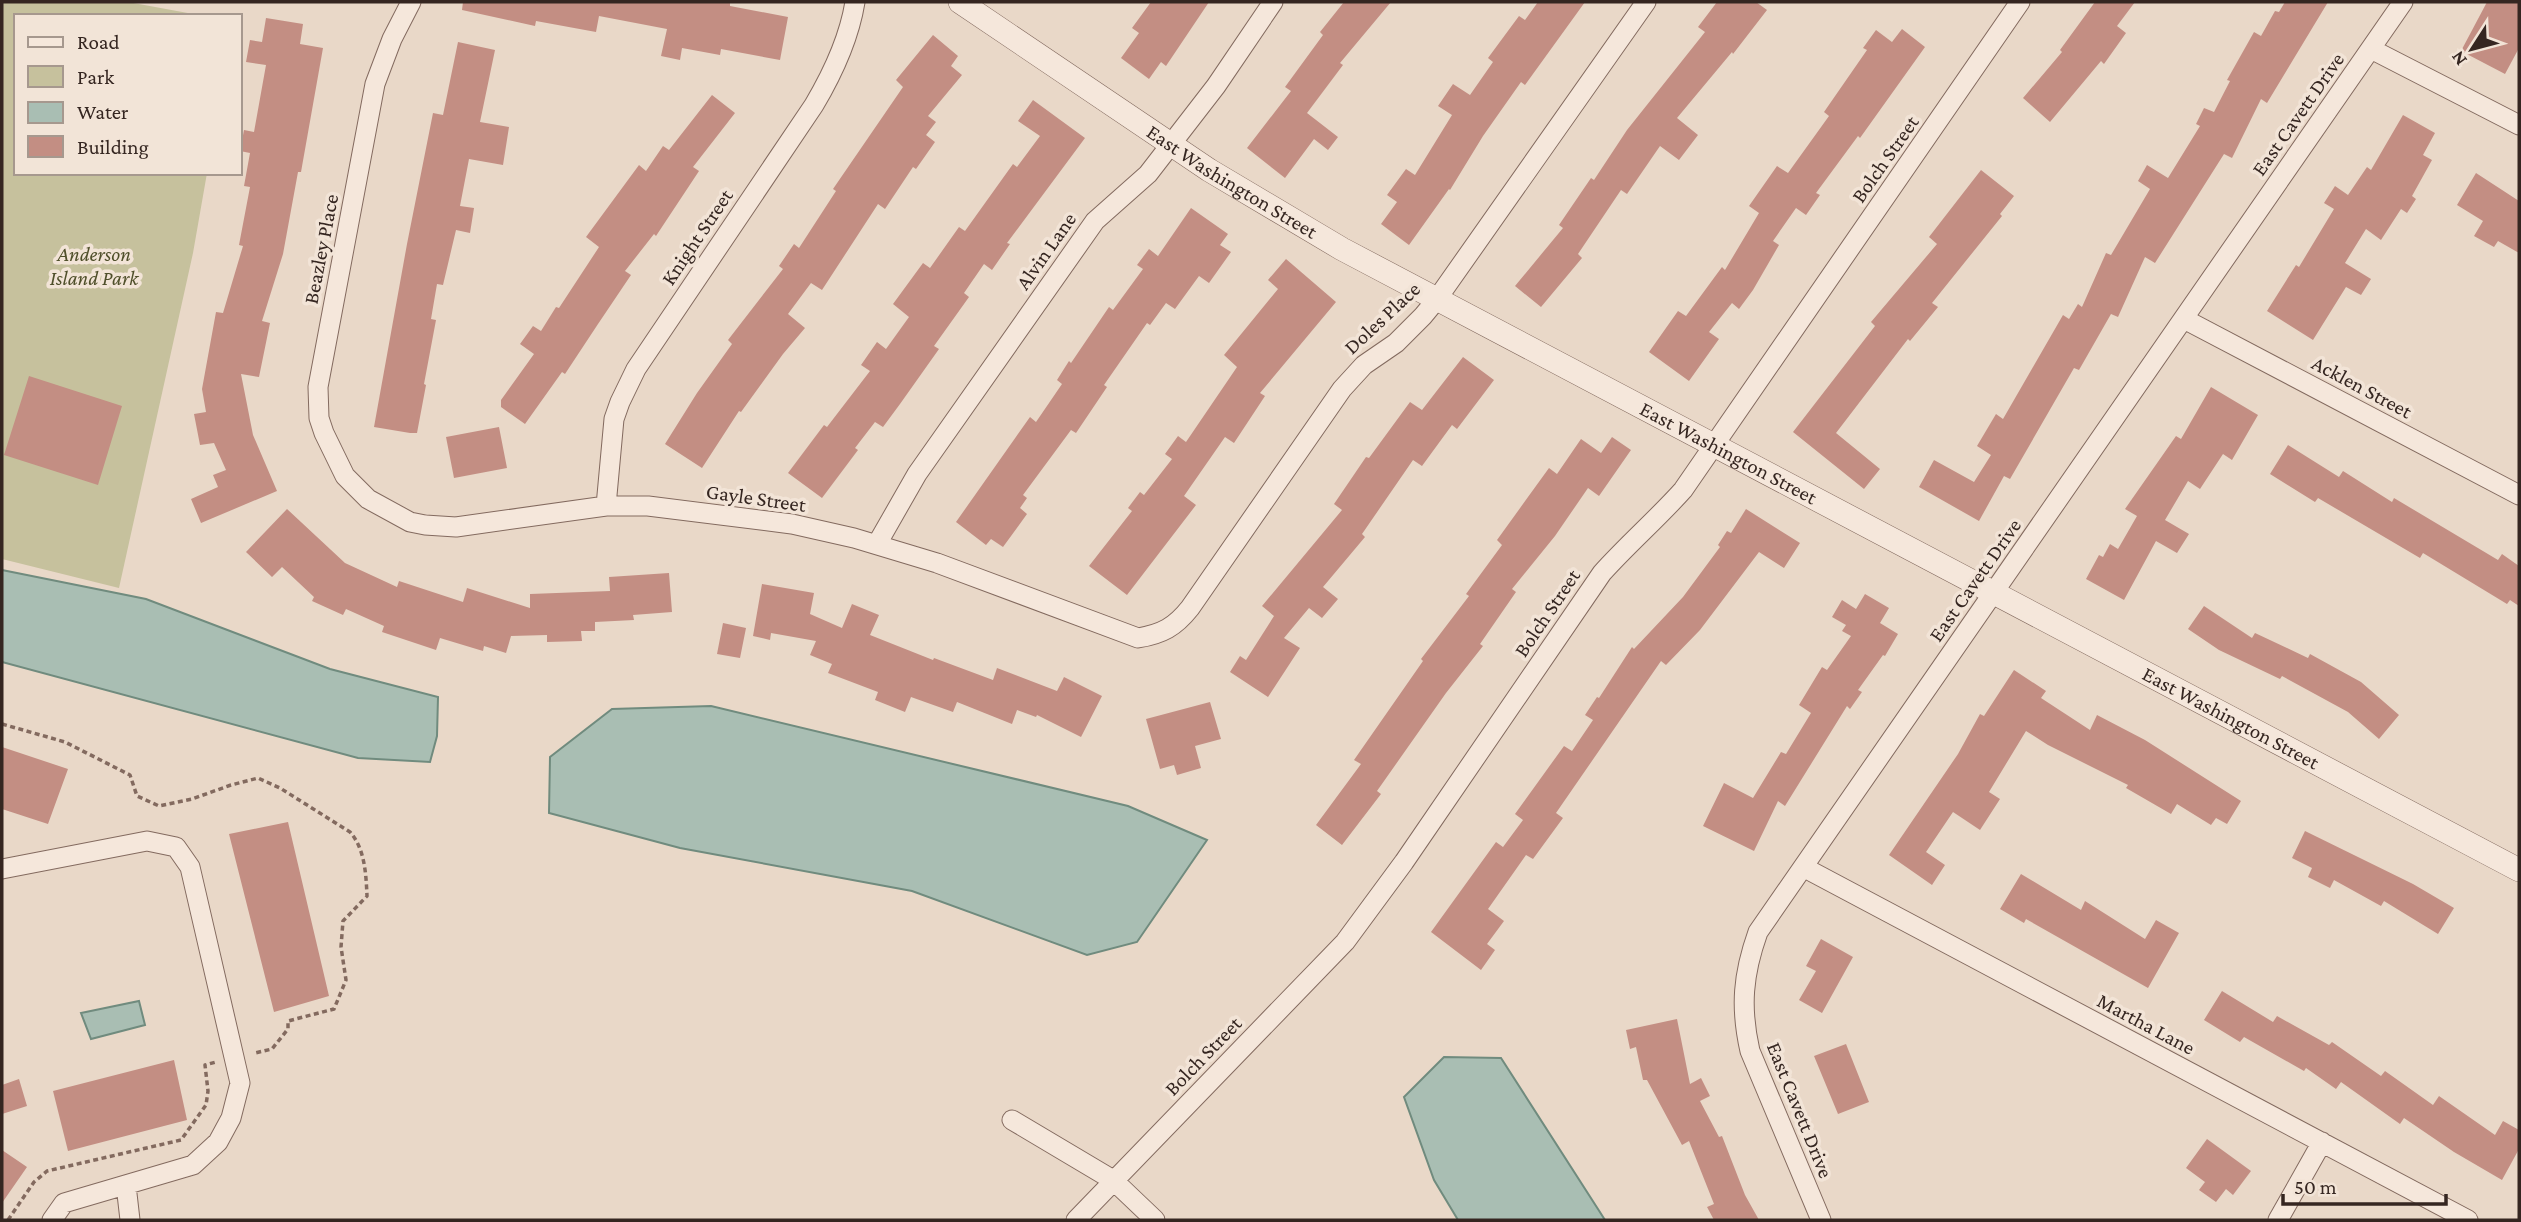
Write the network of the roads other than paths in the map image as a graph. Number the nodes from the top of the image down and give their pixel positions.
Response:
1 (411, 2) edge
2 (855, 2) edge
3 (960, 2) edge
4 (1272, 2) edge
5 (1646, 2) edge
6 (2020, 2) edge
7 (2403, 2) edge
8 (2371, 48) junction
9 (2519, 125) edge
10 (1171, 145) junction
11 (1437, 299) junction
12 (2184, 318) junction
13 (1712, 445) junction
14 (2519, 495) edge
15 (368, 499) joint
16 (606, 506) junction
17 (877, 544) junction
18 (1993, 593) junction
19 (1128, 635) joint
20 (1803, 867) junction
21 (2, 869) edge
22 (2519, 870) edge
23 (1012, 1120) dead end
24 (2322, 1142) junction
25 (1113, 1180) junction
26 (126, 1185) junction
27 (52, 1220) edge
28 (130, 1220) edge
29 (1076, 1220) edge
30 (1155, 1220) edge
31 (1821, 1220) edge
32 (2278, 1220) edge
33 (2468, 1220) edge

1 - 15 street, Beazley Place
2 - 16 street, Knight Street
3 - 10 street, East Washington Street
4 - 10 street, Alvin Lane
5 - 11 street, Doles Place
6 - 13 street, Bolch Street
7 - 8 street, East Cavett Drive
8 - 9 street
8 - 12 street, East Cavett Drive
10 - 11 street, East Washington Street
10 - 17 street, Alvin Lane
11 - 13 street, East Washington Street
11 - 19 street, Doles Place
12 - 14 street, Acklen Street
12 - 18 street, East Cavett Drive
13 - 18 street, East Washington Street
13 - 25 street, Bolch Street
15 - 16 street, Gayle Street
16 - 17 street, Gayle Street
17 - 19 street, Gayle Street
18 - 20 street, East Cavett Drive
18 - 22 street, East Washington Street
20 - 24 street, Martha Lane
20 - 31 street, East Cavett Drive
21 - 26 street
23 - 25 street
24 - 32 street
24 - 33 street, Martha Lane
25 - 29 street, Bolch Street
25 - 30 street
26 - 27 street
26 - 28 street

